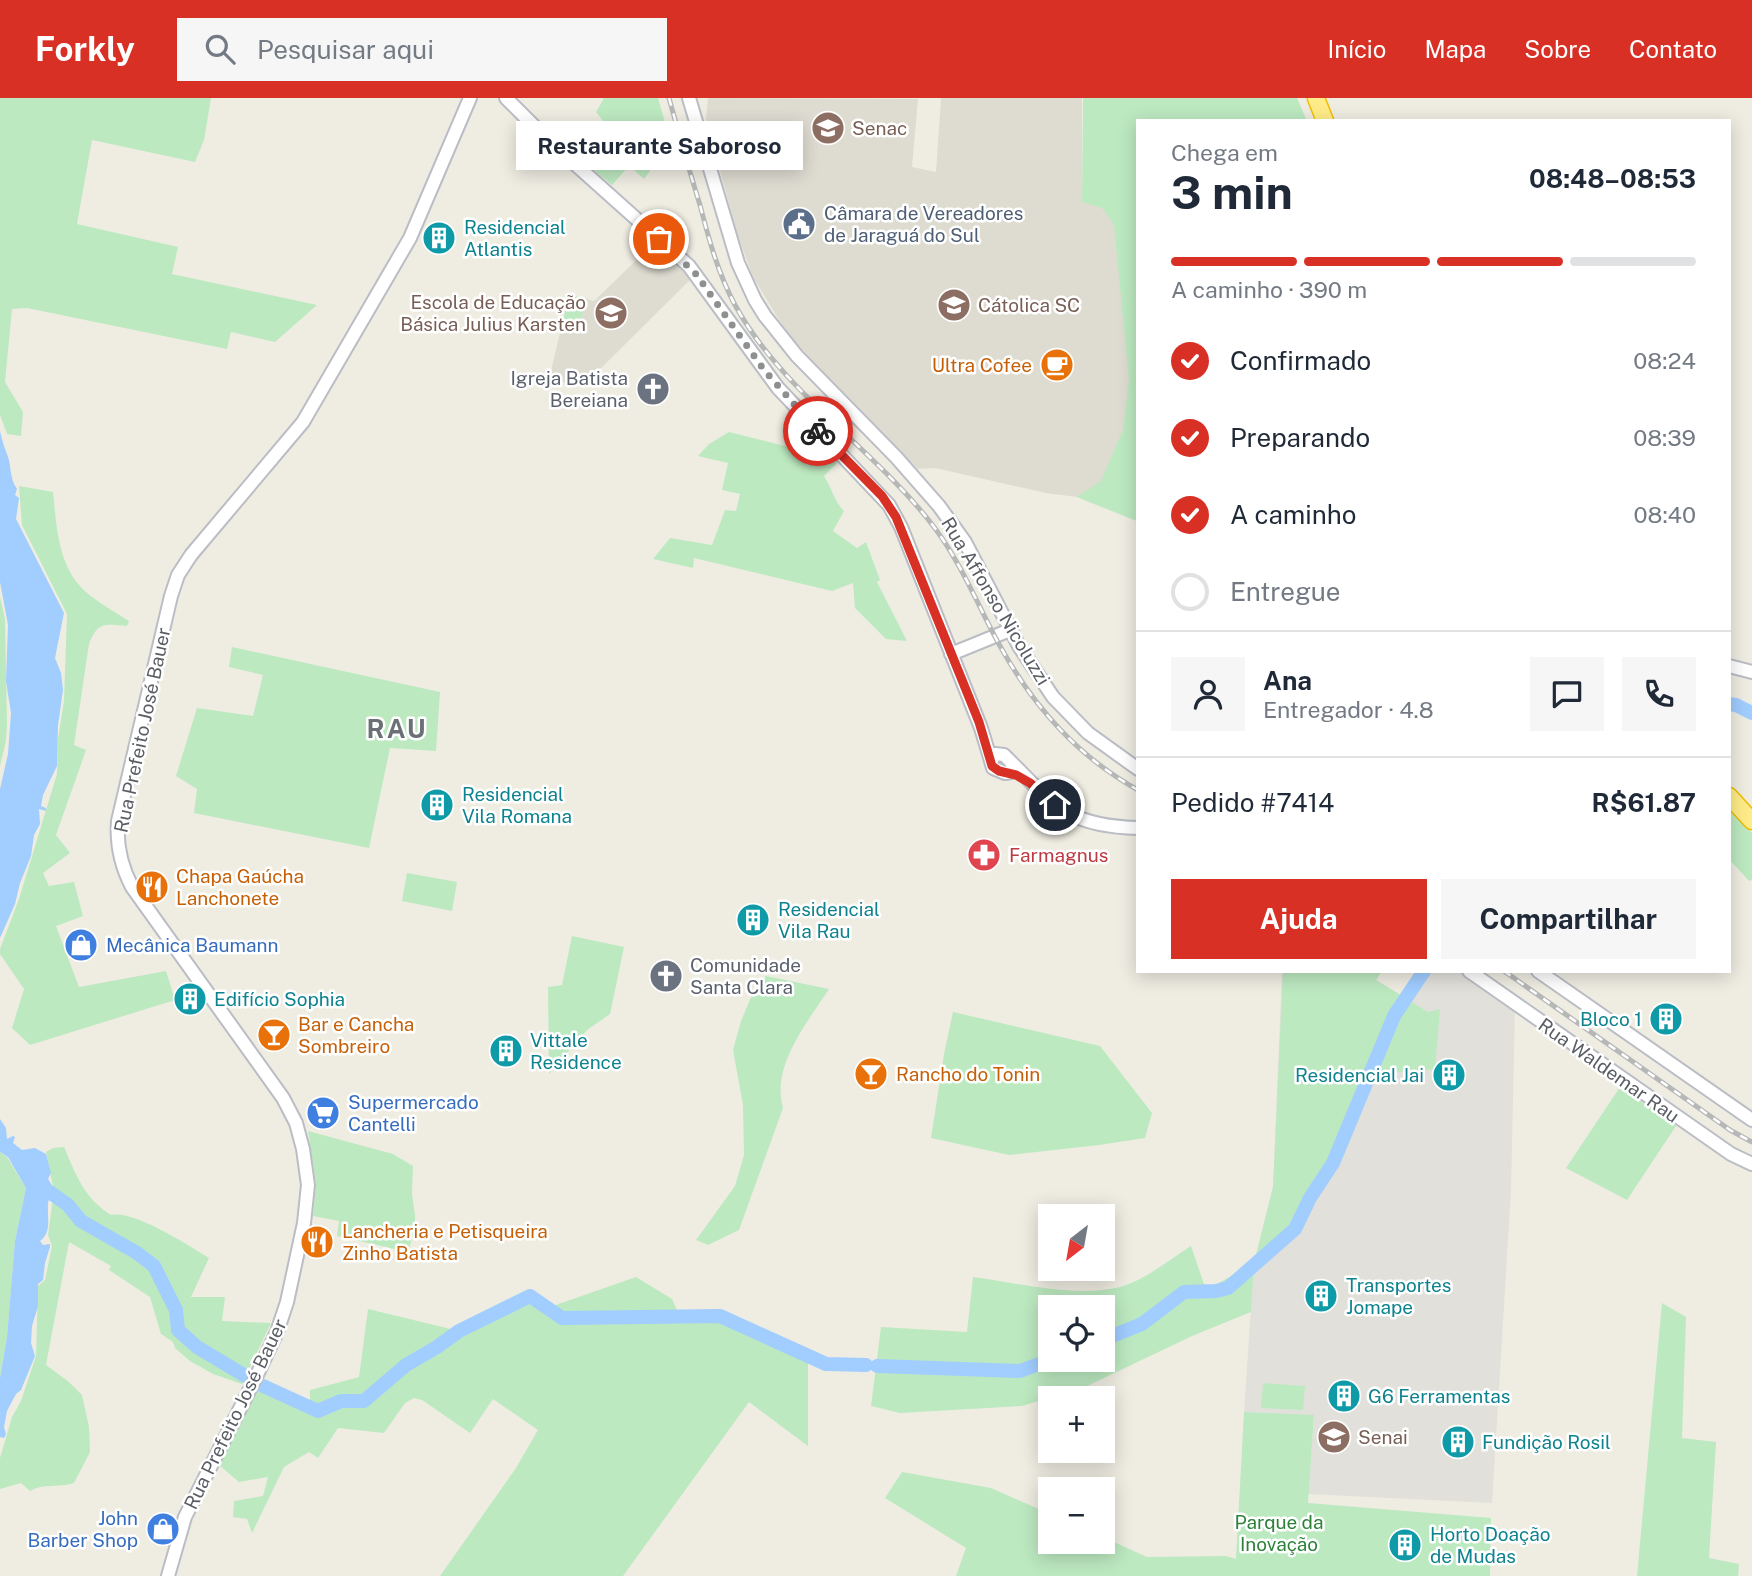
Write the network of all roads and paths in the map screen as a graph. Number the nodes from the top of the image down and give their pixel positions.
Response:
1 (470, 98) edge
2 (506, 98) edge
3 (689, 98) edge
4 (1316, 98) edge
5 (1324, 119) edge
6 (1010, 629) junction
7 (951, 653) junction
8 (1731, 667) edge
9 (1752, 672) edge
10 (982, 730) junction
11 (991, 761) junction
12 (1009, 765) junction
13 (1136, 768) edge
14 (1731, 798) edge
15 (1752, 821) edge
16 (1136, 828) edge
17 (1472, 973) edge
18 (1541, 973) edge
19 (1752, 1120) edge
20 (1751, 1161) edge
21 (168, 1576) edge

1 - 21 street, Rua Prefeito José Bauer
2 - 7 street
3 - 6 street, Rua Affonso Nicoluzzi
4 - 5 highway
6 - 7 street
6 - 13 street, Rua Affonso Nicoluzzi
7 - 10 street
8 - 9 street
10 - 11 street
10 - 12 street
11 - 12 street
11 - 12 street
12 - 16 street
14 - 15 highway
17 - 20 street, Rua Waldemar Rau
18 - 19 street

